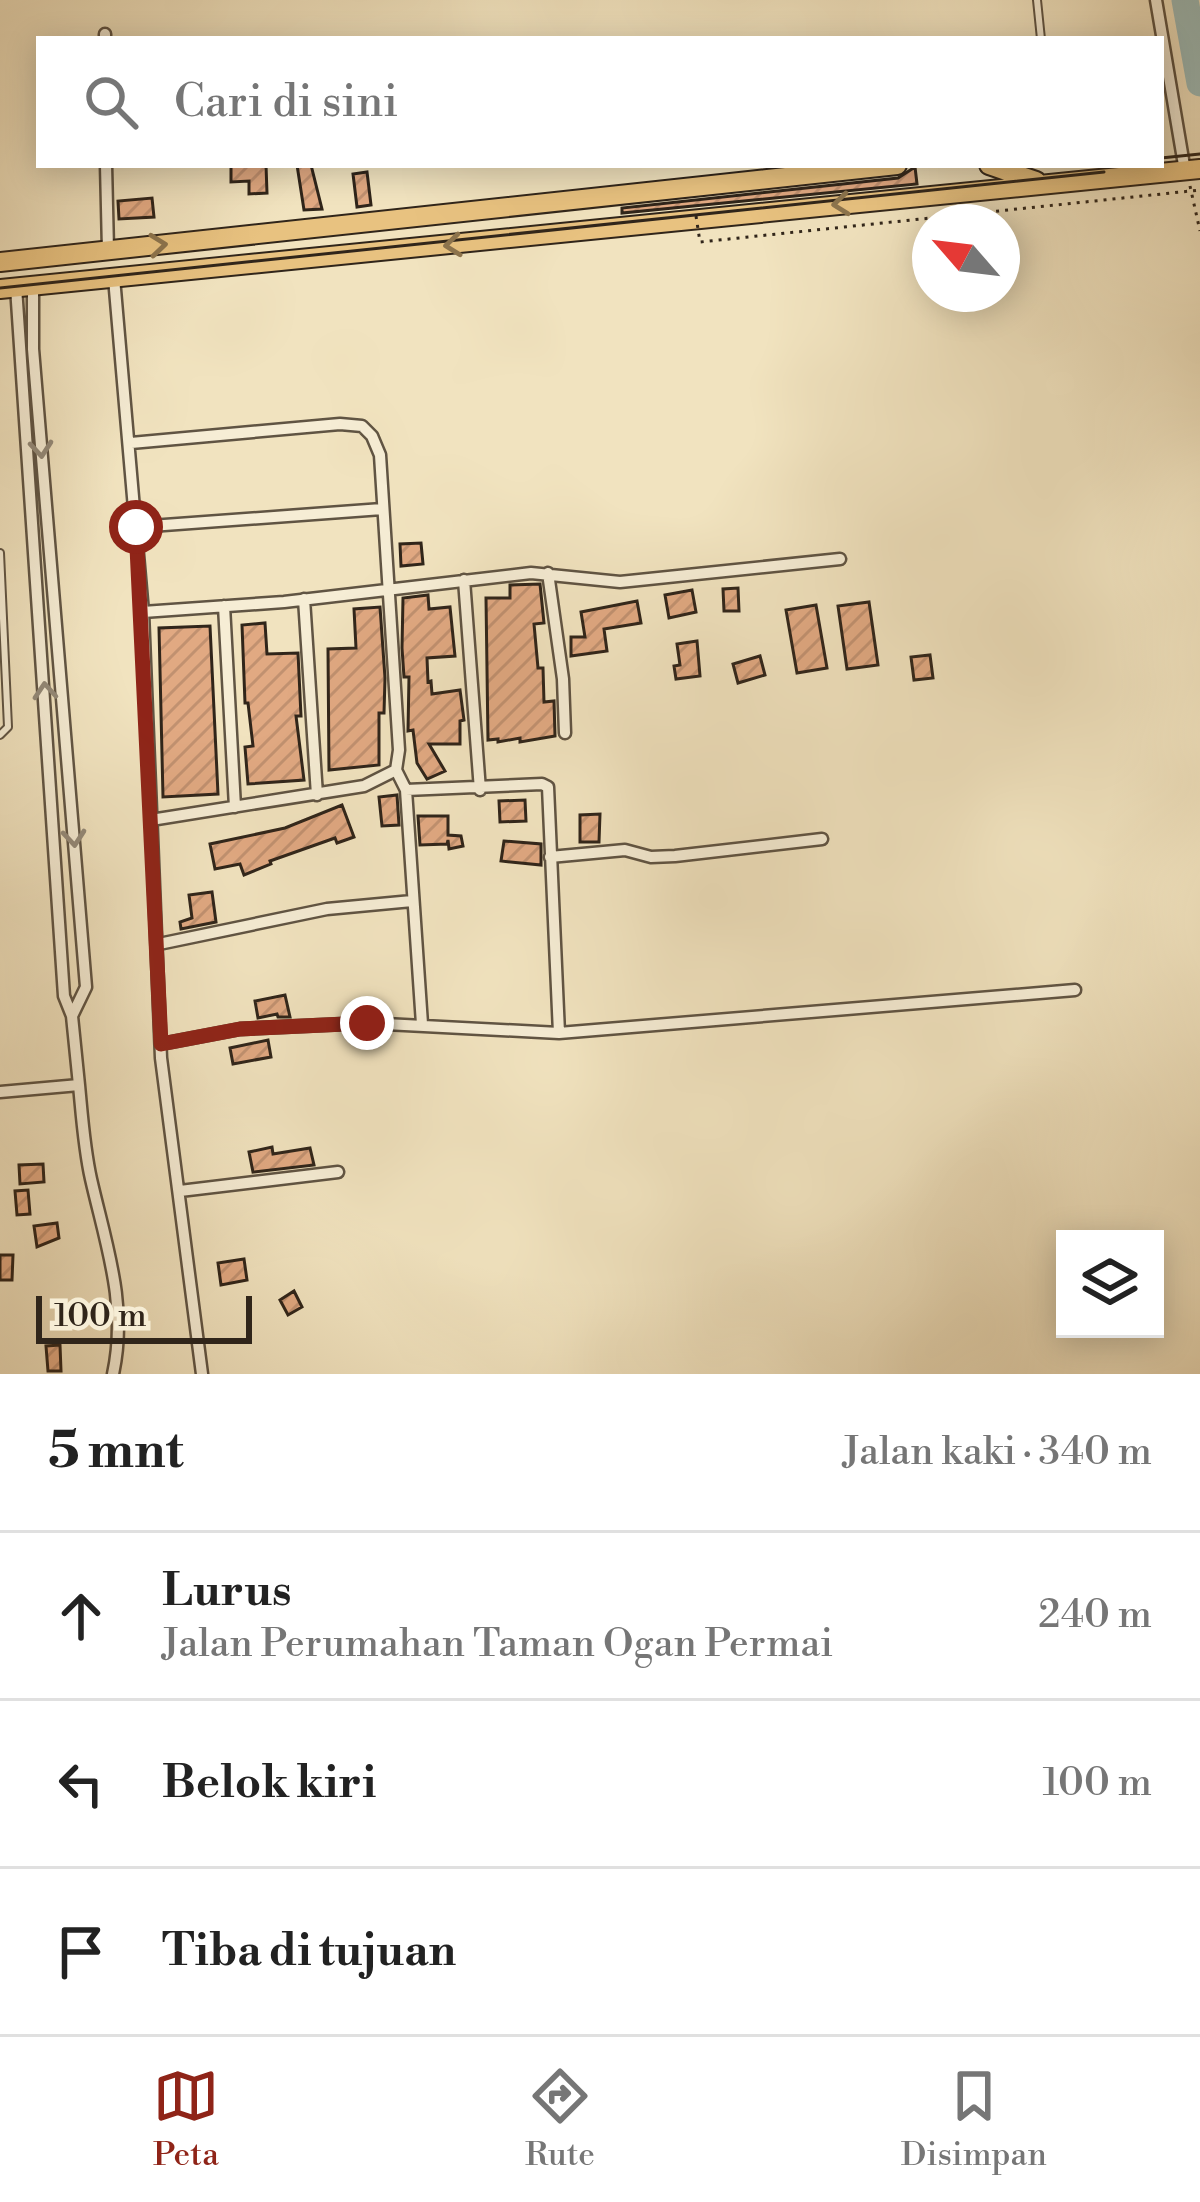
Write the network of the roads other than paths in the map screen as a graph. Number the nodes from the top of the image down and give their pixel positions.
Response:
1 (1037, 0) edge
2 (1156, 0) edge
3 (1041, 36) edge
4 (1164, 36) edge
5 (1164, 37) edge
6 (106, 168) edge
7 (872, 168) edge
8 (1006, 168) edge
9 (1193, 170) edge
10 (1051, 176) edge
11 (520, 208) junction
12 (517, 238) junction
13 (108, 250) junction
14 (0, 262) edge
15 (114, 278) junction
16 (19, 294) edge
17 (33, 349) junction
18 (19, 350) junction
19 (0, 352) edge
20 (130, 443) junction
21 (382, 509) junction
22 (136, 527) junction
23 (0, 554) edge
24 (840, 559) dead end
25 (548, 574) junction
26 (464, 580) junction
27 (386, 588) junction
28 (304, 599) junction
29 (224, 606) junction
30 (142, 612) junction
31 (565, 733) dead end
32 (0, 735) edge
33 (396, 770) junction
34 (406, 790) junction
35 (480, 790) junction
36 (316, 795) junction
37 (236, 808) junction
38 (151, 820) junction
39 (822, 839) dead end
40 (550, 857) junction
41 (412, 901) junction
42 (159, 944) junction
43 (1075, 990) dead end
44 (72, 1016) junction
45 (422, 1024) junction
46 (559, 1033) junction
47 (161, 1044) junction
48 (79, 1085) junction
49 (0, 1092) edge
50 (338, 1172) dead end
51 (179, 1191) junction
52 (113, 1374) edge
53 (202, 1374) edge

1 - 3 lane
2 - 4 street
5 - 9 street
6 - 13 street
7 - 11 highway
8 - 10 highway
9 - 10 highway
10 -> 12 highway
11 - 12 highway
13 -> 11 highway
12 -> 15 highway
13 - 14 highway
15 - 16 highway
15 - 20 street
16 - 17 street
16 - 18 street
17 - 18 street
17 -> 44 street
18 - 19 street
44 -> 18 street
20 - 21 street
20 - 22 street
21 - 22 street
21 - 27 street
22 - 30 street
23 - 32 lane
24 - 25 street
25 - 26 street
25 - 31 street
26 - 27 street
26 - 35 street
27 - 28 street
27 - 33 street
28 - 29 street
28 - 36 street
29 - 30 street
29 - 37 street
30 - 38 street
33 - 34 street
33 - 36 street
34 - 35 street
34 - 41 street
35 - 40 street
36 - 37 street
37 - 38 street
38 - 42 street
39 - 40 street
40 - 46 street
41 - 42 street
41 - 45 street
42 - 47 street
43 - 46 street
44 - 48 street
45 - 46 street
45 - 47 street
47 - 51 street
48 - 49 street
48 - 52 street
50 - 51 street
51 - 53 street

